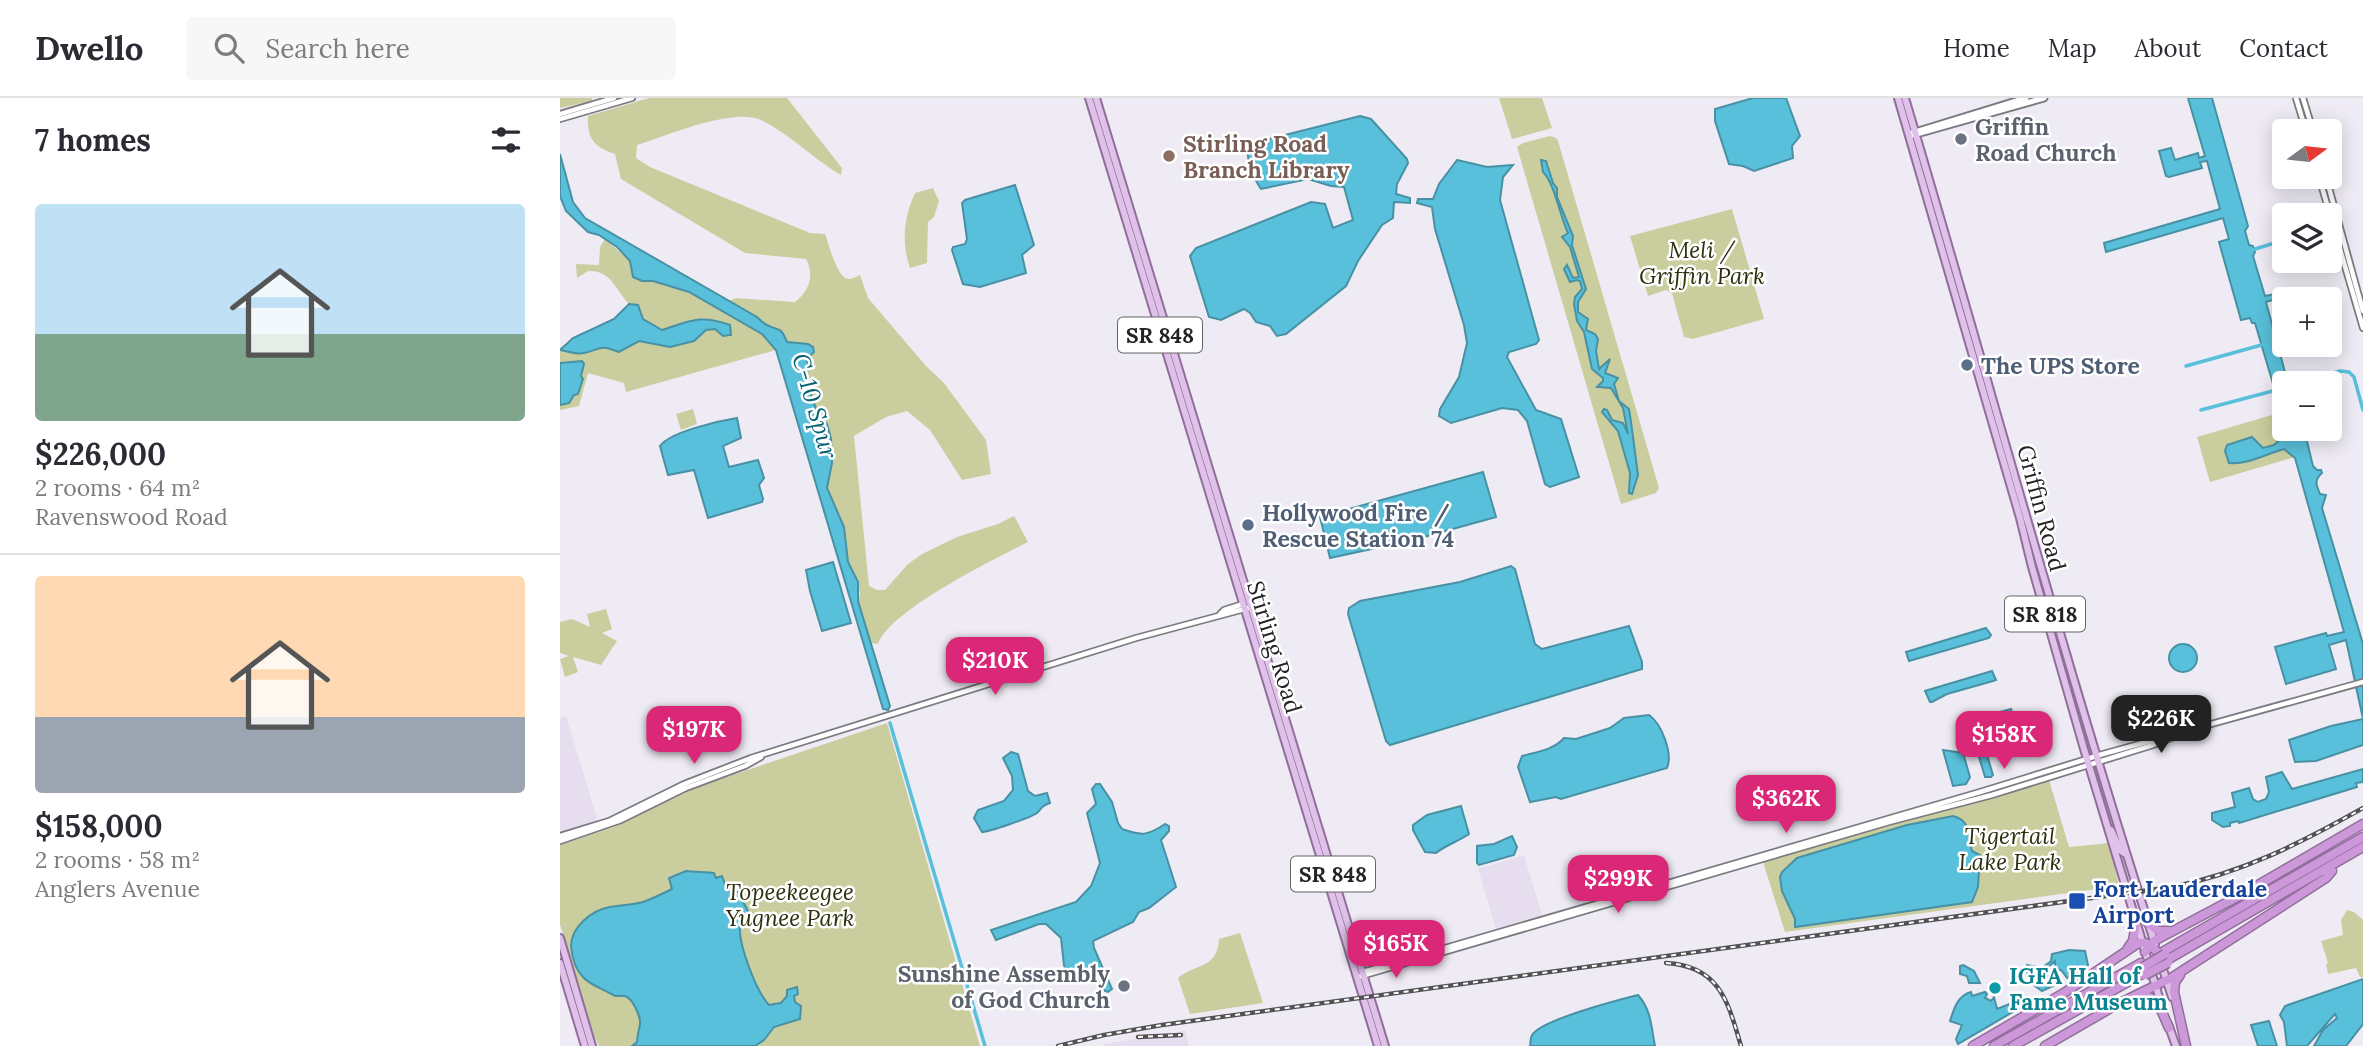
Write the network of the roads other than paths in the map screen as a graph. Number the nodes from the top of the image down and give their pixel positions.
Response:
1 (614, 98) edge
2 (632, 98) edge
3 (1089, 98) edge
4 (1096, 98) edge
5 (1898, 98) edge
6 (1905, 98) edge
7 (2026, 98) edge
8 (2044, 98) edge
9 (2296, 98) edge
10 (2303, 98) edge
11 (560, 114) edge
12 (560, 119) edge
13 (2302, 119) edge
14 (2309, 119) edge
15 (1913, 134) junction
16 (2322, 189) edge
17 (2329, 189) edge
18 (1137, 244) junction
19 (1146, 287) junction
20 (1156, 293) junction
21 (2356, 305) junction
22 (2363, 312) edge
23 (2363, 328) edge
24 (1989, 399) junction
25 (1184, 413) junction
26 (1195, 421) junction
27 (1247, 605) junction
28 (2054, 629) junction
29 (2363, 681) edge
30 (1278, 707) junction
31 (2096, 759) junction
32 (2088, 761) junction
33 (2107, 822) junction
34 (2363, 824) edge
35 (560, 839) edge
36 (2363, 839) edge
37 (2363, 847) edge
38 (2126, 853) junction
39 (2363, 853) edge
40 (2117, 856) junction
41 (2332, 871) junction
42 (2134, 879) junction
43 (1561, 915) junction
44 (1557, 920) junction
45 (2136, 923) junction
46 (2148, 923) junction
47 (2182, 928) junction
48 (560, 938) edge
49 (2148, 945) junction
50 (1444, 950) junction
51 (2124, 953) junction
52 (2164, 956) junction
53 (560, 963) edge
54 (2143, 969) junction
55 (2184, 970) junction
56 (1360, 975) junction
57 (2167, 981) junction
58 (2155, 986) junction
59 (2136, 995) junction
60 (2169, 1028) junction
61 (584, 1046) edge
62 (592, 1046) edge
63 (1378, 1046) edge
64 (1385, 1046) edge
65 (1973, 1046) edge
66 (1994, 1046) edge
67 (2002, 1046) edge
68 (2013, 1046) edge
69 (2023, 1046) edge
70 (2045, 1046) edge
71 (2176, 1046) edge
72 (2185, 1046) edge

1 - 11 street
2 - 12 street
3 - 18 main road, Stirling Road / SR 848
4 - 18 main road, Stirling Road / SR 848
5 - 15 main road, Griffin Road / SR 818
6 - 15 main road, Griffin Road / SR 818
7 - 15 main road
8 - 15 main road
9 - 13 street
10 - 14 street
15 - 24 main road, Griffin Road / SR 818
15 - 24 main road, Griffin Road / SR 818
16 - 21 street
17 - 22 street
18 - 19 main road, Stirling Road / SR 848
18 - 20 main road, Stirling Road / SR 848
19 - 20 main road
19 - 25 main road, Stirling Road / SR 848
20 - 26 main road, Stirling Road / SR 848
21 - 22 street
21 - 23 street
24 - 28 main road, Griffin Road / SR 818
24 - 28 main road, Griffin Road / SR 818
25 - 26 main road
25 - 27 main road, Stirling Road / SR 848
26 - 27 main road, Stirling Road / SR 848
27 - 30 main road, Stirling Road / SR 848
27 - 30 main road, Stirling Road / SR 848
27 - 35 street
28 - 31 main road, Griffin Road / SR 818
28 - 32 main road, Griffin Road / SR 818
29 - 31 street
30 - 56 main road, Stirling Road / SR 848
30 - 56 main road, Stirling Road / SR 848
31 - 32 street
31 - 38 main road, Griffin Road / SR 818
32 - 33 main road, Griffin Road / SR 818
32 - 43 street
32 - 44 street
33 - 38 main road
33 - 40 main road, Griffin Road / SR 818
34 - 47 highway
36 - 52 highway
37 - 52 highway
38 - 42 main road, Griffin Road / SR 818
39 - 41 highway
40 - 42 main road
40 - 45 main road, Griffin Road / SR 818
41 - 52 highway
41 - 55 highway
42 - 46 main road, Griffin Road / SR 818
43 - 44 street
43 - 50 street
44 - 50 street
45 - 49 main road, Griffin Road / SR 818
45 - 51 highway
46 - 47 highway
46 - 49 main road, Griffin Road / SR 818
47 - 49 highway
48 - 62 main road
49 - 51 highway
49 - 52 highway
49 - 58 main road, Griffin Road / SR 818
50 - 56 street
51 - 65 highway
52 - 54 highway, bridge
52 - 57 main road
53 - 61 main road
54 - 66 highway
54 - 67 highway
54 - 68 highway
54 - 69 highway
55 - 57 highway
55 - 72 highway
56 - 63 main road, Stirling Road / SR 848
56 - 64 main road, Stirling Road / SR 848
57 - 58 highway
57 - 72 main road
58 - 59 highway
58 - 60 main road, Griffin Road / SR 818
59 - 60 highway
59 - 70 highway
60 - 71 main road, Griffin Road / SR 818

